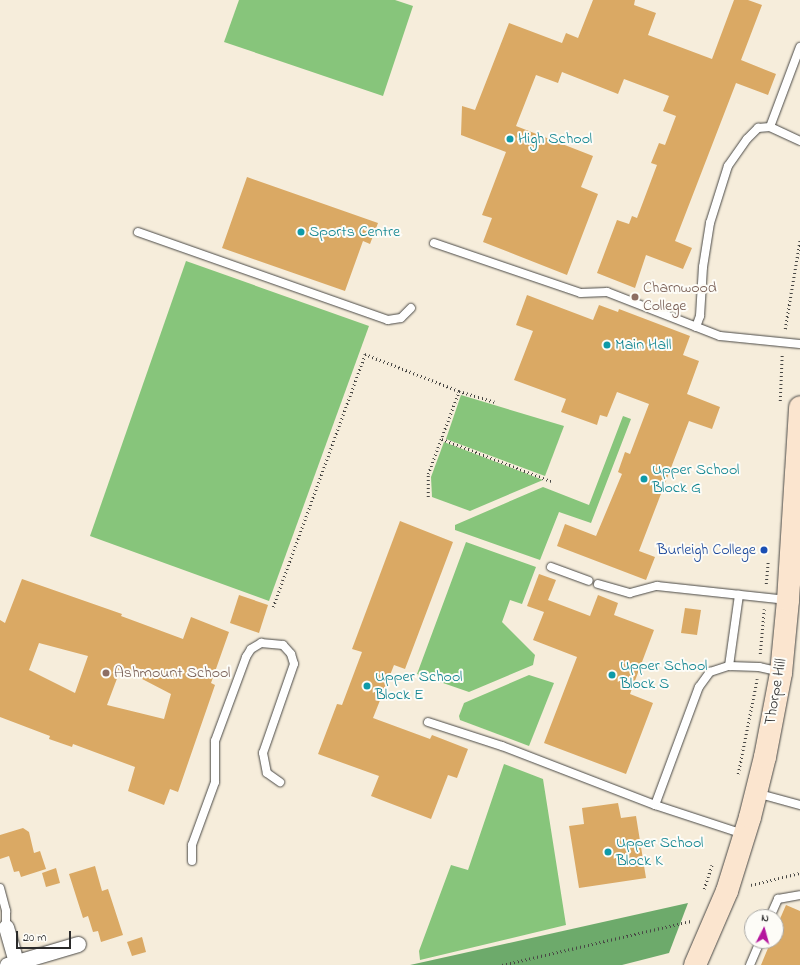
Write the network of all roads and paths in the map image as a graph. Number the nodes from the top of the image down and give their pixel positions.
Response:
1 (800, 47) edge
2 (770, 126) junction
3 (800, 141) edge
4 (138, 232) dead end
5 (800, 239) edge
6 (434, 243) dead end
7 (411, 308) dead end
8 (696, 327) junction
9 (783, 342) junction
10 (800, 344) edge
11 (459, 391) junction
12 (494, 402) dead end
13 (790, 406) edge
14 (442, 439) junction
15 (551, 481) dead end
16 (428, 497) dead end
17 (769, 553) dead end
18 (551, 567) dead end
19 (589, 581) dead end
20 (598, 584) dead end
21 (739, 595) junction
22 (764, 598) junction
23 (788, 600) junction
24 (273, 607) dead end
25 (729, 666) junction
26 (759, 667) junction
27 (781, 672) junction
28 (428, 722) dead end
29 (737, 781) dead end
30 (280, 782) dead end
31 (756, 793) junction
32 (800, 805) edge
33 (655, 806) junction
34 (744, 834) junction
35 (192, 861) dead end
36 (713, 862) dead end
37 (0, 888) edge
38 (800, 895) edge
39 (701, 897) dead end
40 (773, 909) edge
41 (691, 921) dead end
42 (6, 927) joint
43 (78, 944) dead end
44 (757, 949) edge
45 (11, 963) edge
46 (502, 965) edge
47 (695, 965) edge
48 (750, 965) edge

1 - 2 lane
2 - 3 lane
2 - 8 lane
4 - 7 lane
5 - 9 path
6 - 8 lane
8 - 9 lane
9 - 10 lane
9 - 13 path
11 - 12 path
11 - 14 path
11 - 24 path
13 - 23 street, Thorpe Hill
14 - 15 path
14 - 16 path
17 - 22 path
18 - 19 lane
20 - 21 lane
21 - 22 lane
21 - 25 lane
22 - 23 lane
22 - 26 path
23 - 27 street, Thorpe Hill
25 - 26 lane
25 - 33 lane
26 - 27 lane
26 - 29 path
27 - 31 street, Thorpe Hill
28 - 33 lane
30 - 35 lane
31 - 32 lane
31 - 34 street, Thorpe Hill
33 - 34 lane
34 - 47 street, Thorpe Hill
36 - 39 path
37 - 42 lane
38 - 40 lane
41 - 46 path
42 - 45 street
43 - 45 street
44 - 48 lane

